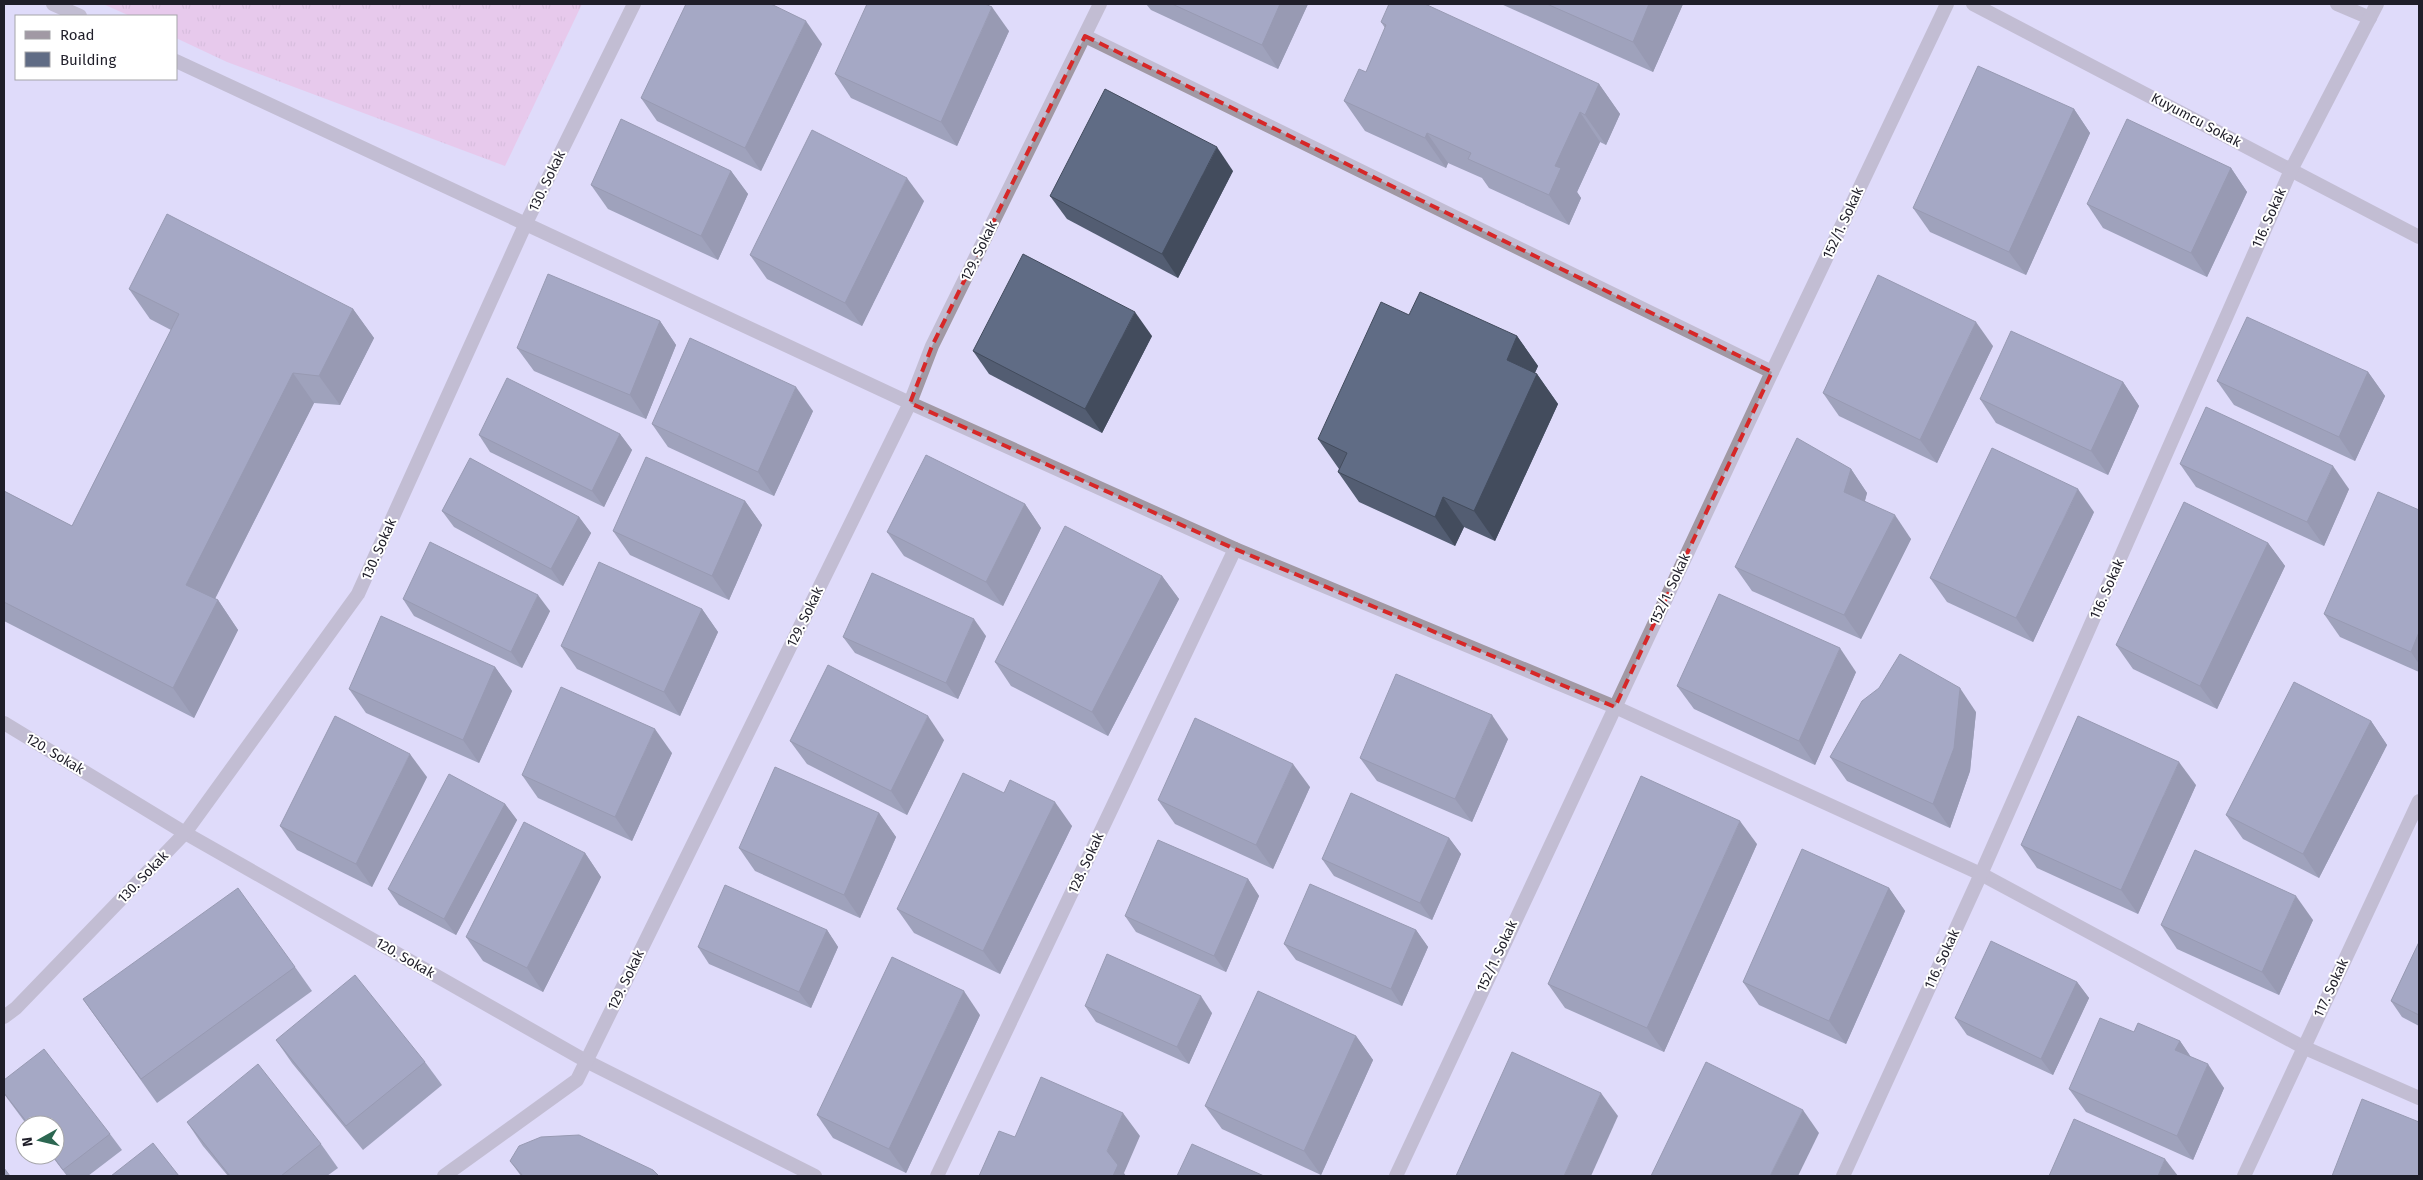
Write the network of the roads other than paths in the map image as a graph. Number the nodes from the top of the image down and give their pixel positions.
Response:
1 (52, 4) edge
2 (634, 4) edge
3 (1100, 4) edge
4 (1947, 4) edge
5 (1973, 4) edge
6 (2337, 4) edge
7 (2376, 4) edge
8 (78, 15) edge
9 (2370, 18) junction
10 (1085, 36) junction
11 (178, 62) edge
12 (2291, 170) junction
13 (526, 223) junction
14 (2419, 237) edge
15 (1772, 372) junction
16 (910, 403) junction
17 (1235, 549) junction
18 (1615, 707) junction
19 (4, 723) edge
20 (2419, 801) edge
21 (184, 833) junction
22 (1981, 874) junction
23 (4, 1017) edge
24 (2303, 1048) junction
25 (586, 1061) junction
26 (2419, 1098) edge
27 (444, 1176) edge
28 (815, 1176) edge
29 (937, 1176) edge
30 (1396, 1176) edge
31 (1843, 1176) edge
32 (2244, 1176) edge

1 - 8 street
2 - 13 street, 130. Sokak
3 - 10 street, 129. Sokak
4 - 15 street, 152/1. Sokak
5 - 12 street, Kuyumcu Sokak
6 - 9 street
7 - 9 street, 116. Sokak
9 - 12 street, 116. Sokak
10 - 15 street
10 - 16 street, 129. Sokak
11 - 13 street
12 - 14 street, Kuyumcu Sokak
12 - 22 street, 116. Sokak
13 - 16 street
13 - 21 street, 130. Sokak
15 - 18 street, 152/1. Sokak
16 - 17 street
16 - 25 street, 129. Sokak
17 - 18 street
17 - 29 street, 128. Sokak
18 - 22 street
18 - 30 street, 152/1. Sokak
19 - 21 street, 120. Sokak
20 - 24 street, 117. Sokak
21 - 23 street, 130. Sokak
21 - 25 street, 120. Sokak
22 - 24 street
22 - 31 street, 116. Sokak
24 - 26 street
24 - 32 street, 117. Sokak
25 - 27 street, 129. Sokak
25 - 28 street, 120. Sokak

